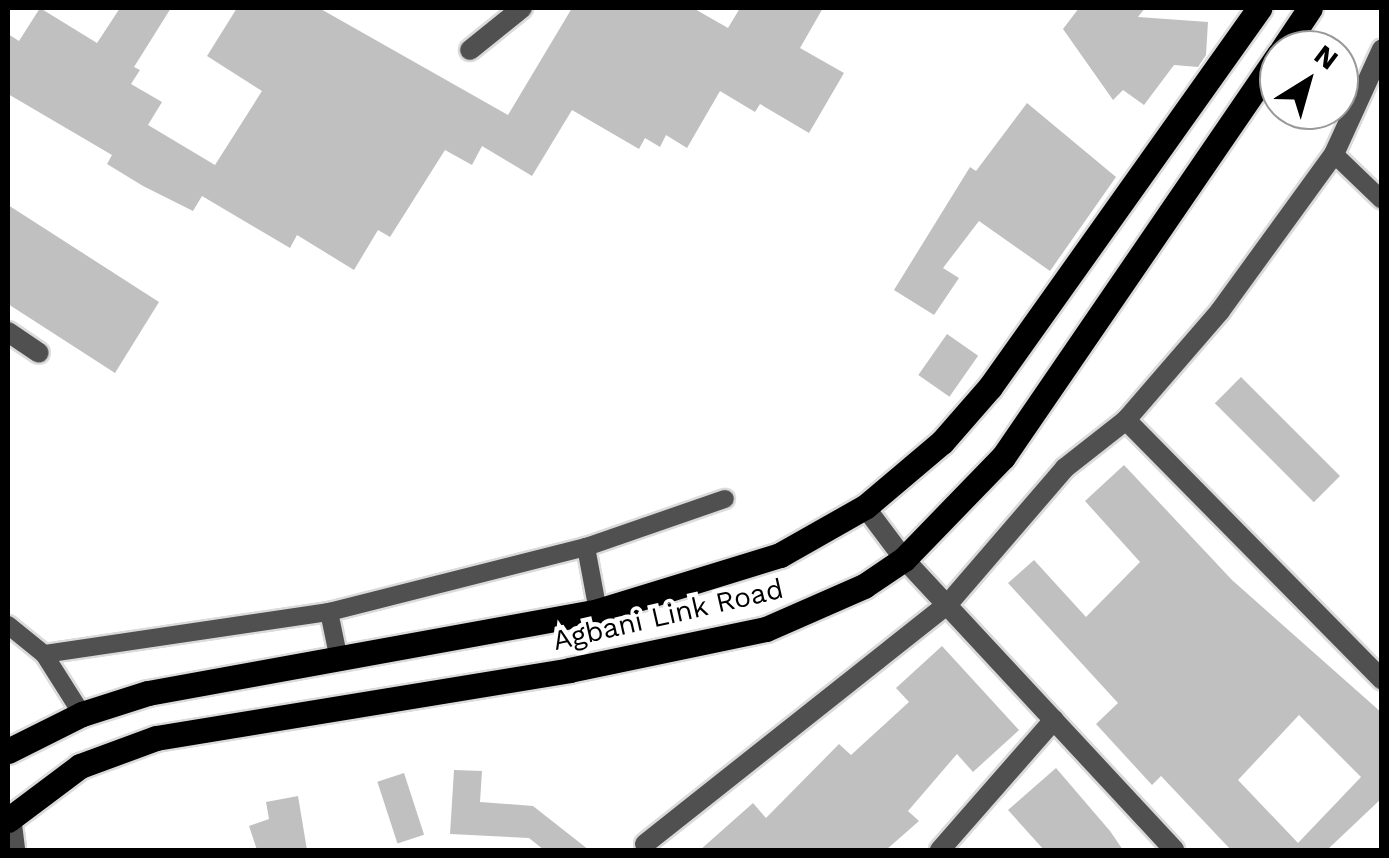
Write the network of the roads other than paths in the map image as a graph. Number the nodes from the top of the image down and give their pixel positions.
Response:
1 (522, 8) edge
2 (1259, 8) edge
3 (1310, 8) edge
4 (1295, 30) edge
5 (1382, 49) edge
6 (470, 50) dead end
7 (1259, 83) edge
8 (1334, 154) junction
9 (1382, 200) edge
10 (8, 332) edge
11 (39, 353) dead end
12 (1126, 420) junction
13 (724, 498) dead end
14 (865, 507) junction
15 (586, 547) junction
16 (904, 559) junction
17 (948, 604) junction
18 (598, 611) junction
19 (328, 612) junction
20 (8, 625) edge
21 (44, 654) junction
22 (339, 660) junction
23 (1382, 680) edge
24 (82, 714) junction
25 (1054, 720) junction
26 (8, 751) edge
27 (9, 818) edge
28 (645, 844) dead end
29 (15, 850) edge
30 (940, 850) edge
31 (1174, 850) edge

1 - 6 street
2 - 14 main road, Agbani Link Road
3 - 4 main road, Agbani Link Road
5 - 8 street
7 - 16 main road, Agbani Link Road
8 - 9 lane
8 - 12 street
10 - 11 street
12 - 17 street
12 - 23 street
13 - 15 lane
14 - 16 street
14 - 18 main road, Agbani Link Road
15 - 18 lane
15 - 19 lane
16 - 17 street
16 - 27 main road, Agbani Link Road
17 - 25 street
17 - 28 street
18 - 22 main road, Agbani Link Road
19 - 21 lane
19 - 22 lane
20 - 21 lane
21 - 24 lane
22 - 24 main road, Agbani Link Road
24 - 26 main road, Agbani Link Road
25 - 30 street
25 - 31 street
27 - 29 street

